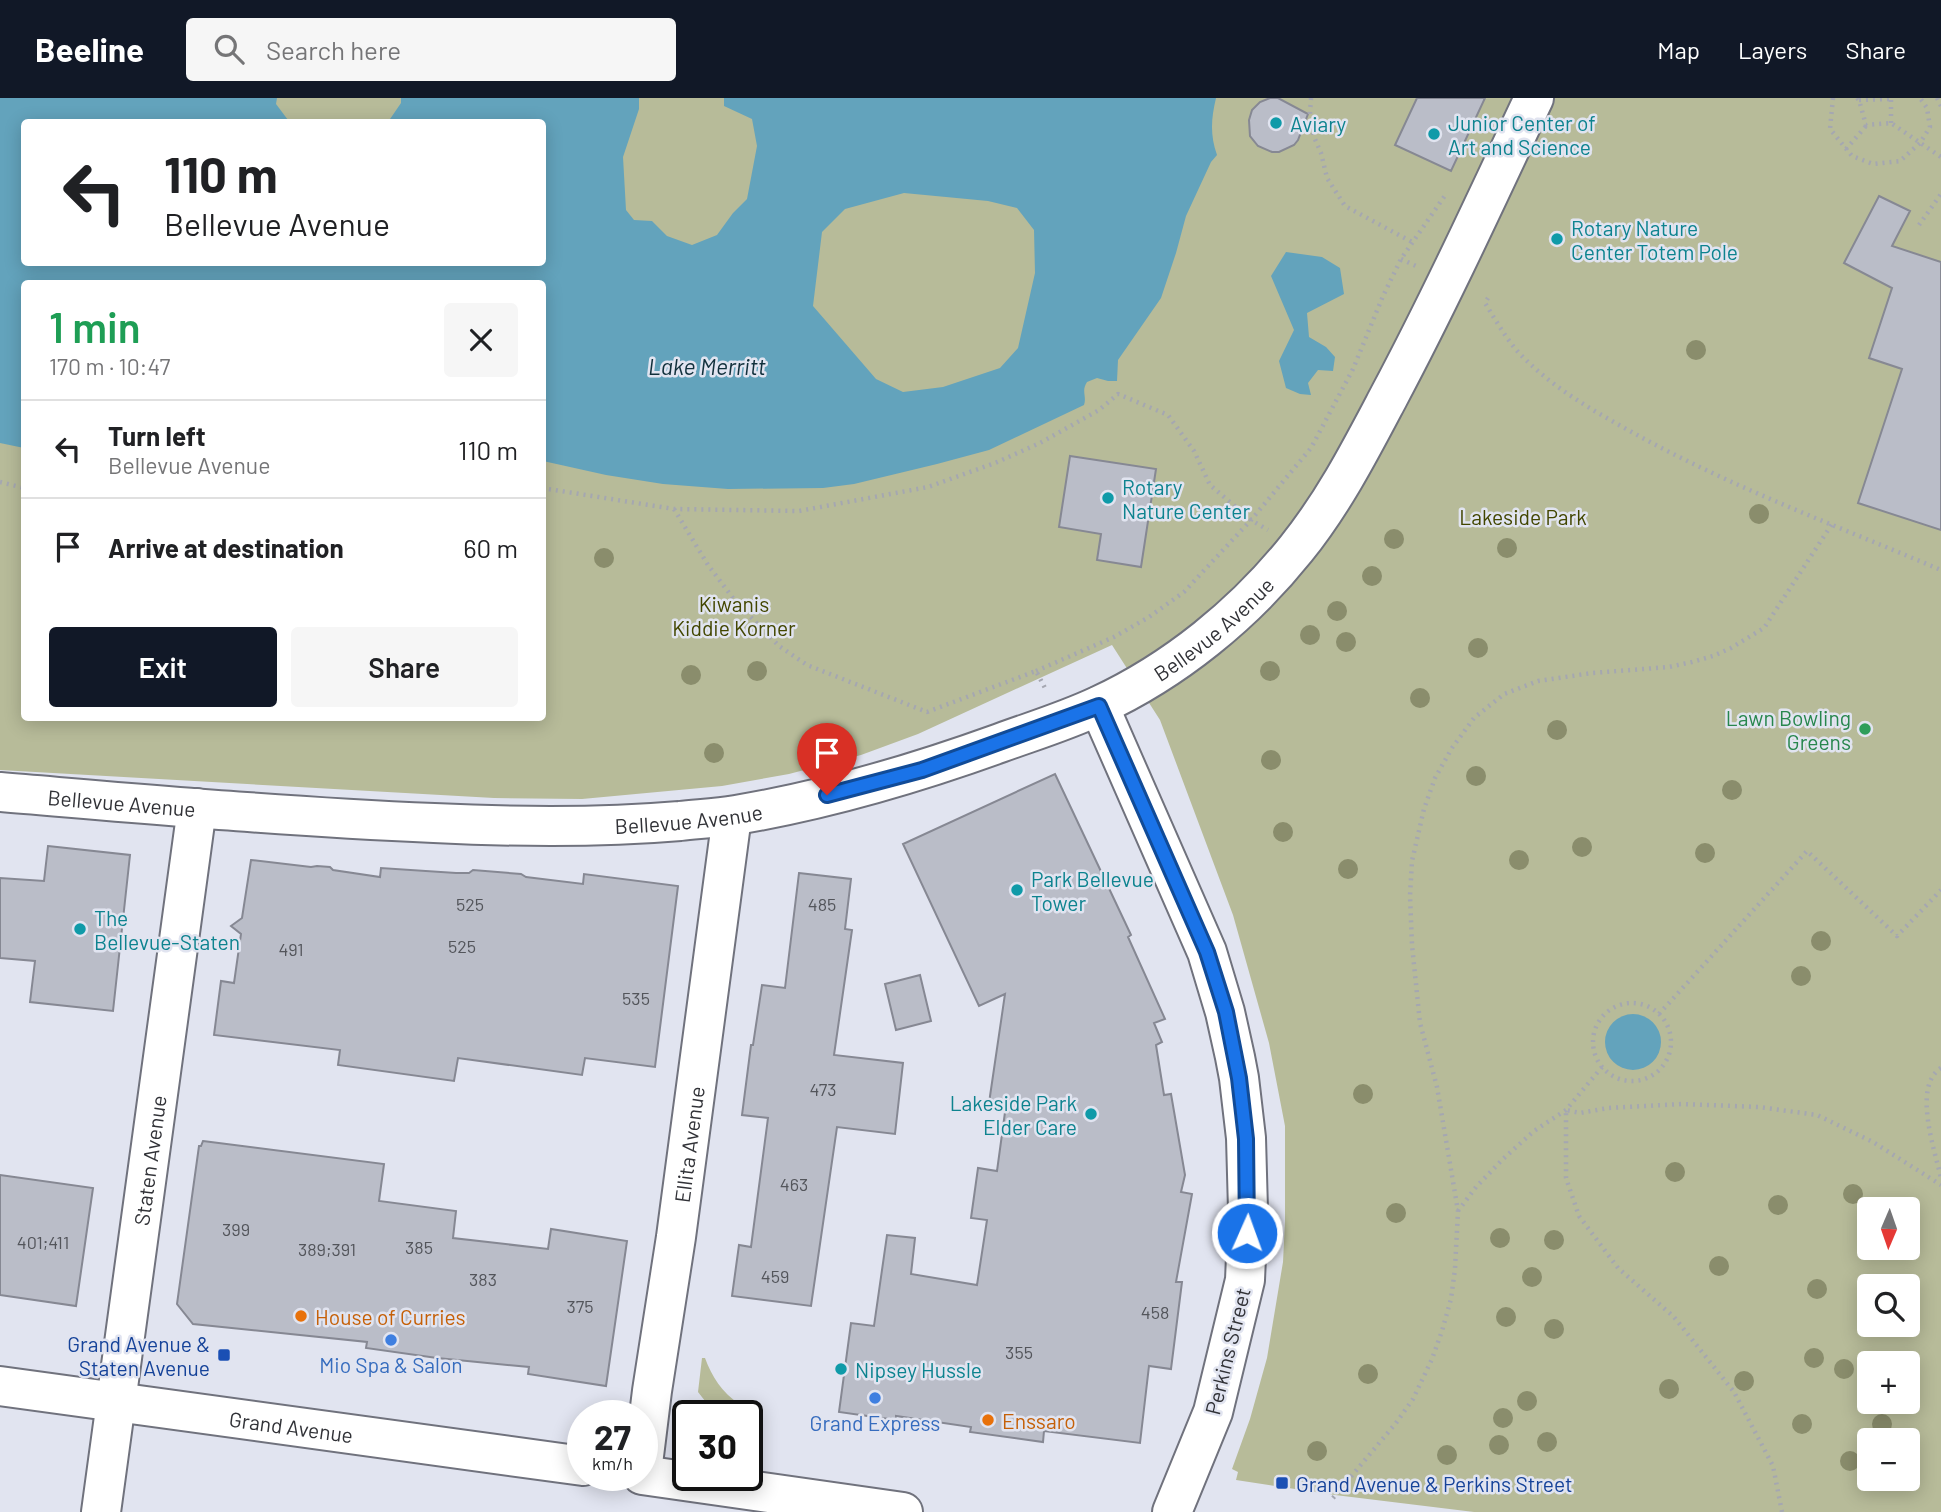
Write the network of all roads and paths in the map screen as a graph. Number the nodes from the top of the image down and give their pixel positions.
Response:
1 (1311, 98) edge
2 (1534, 98) edge
3 (1833, 98) edge
4 (1920, 98) edge
5 (1937, 98) edge
6 (1858, 99) edge
7 (1891, 99) edge
8 (1941, 106) edge
9 (1891, 124) junction
10 (1866, 125) junction
11 (1920, 143) junction
12 (1846, 149) junction
13 (1941, 157) edge
14 (1941, 194) edge
15 (1919, 225) dead end
16 (1422, 227) dead end
17 (1412, 242) junction
18 (1401, 259) junction
19 (1420, 267) dead end
20 (1488, 298) dead end
21 (0, 482) edge
22 (21, 487) edge
23 (546, 489) edge
24 (674, 509) junction
25 (1251, 520) junction
26 (1832, 524) junction
27 (1296, 550) junction
28 (1941, 570) edge
29 (1036, 671) junction
30 (1099, 706) junction
31 (1061, 720) junction
32 (0, 792) edge
33 (197, 808) junction
34 (732, 816) junction
35 (1941, 890) edge
36 (1659, 1014) junction
37 (1602, 1067) junction
38 (1941, 1068) edge
39 (1566, 1110) junction
40 (1941, 1178) edge
41 (1941, 1185) edge
42 (1458, 1211) junction
43 (0, 1386) edge
44 (651, 1400) edge
45 (115, 1403) junction
46 (567, 1464) edge
47 (658, 1476) edge
48 (1333, 1498) dead end
49 (101, 1512) edge
50 (903, 1512) edge
51 (1172, 1512) edge
52 (1782, 1512) edge

1 - 17 path
2 - 27 street, Bellevue Avenue
3 - 12 path
4 - 11 path
5 - 8 path
6 - 7 path
6 - 10 path
7 - 9 path
9 - 10 path
9 - 11 path
10 - 12 path
11 - 12 path
11 - 13 path
14 - 15 path
16 - 17 path
17 - 18 path
18 - 19 path
18 - 25 path
20 - 26 path
21 - 22 path
23 - 24 path
24 - 25 path
24 - 29 path
25 - 27 path
25 - 29 path
26 - 28 path
26 - 42 path
27 - 30 street, Bellevue Avenue
29 - 31 path
30 - 31 street, Bellevue Avenue
30 - 51 street, Perkins Street
31 - 34 street, Bellevue Avenue
32 - 33 street, Bellevue Avenue
33 - 34 street, Bellevue Avenue
33 - 45 street, Staten Avenue
34 - 44 street, Ellita Avenue
35 - 36 path
36 - 37 path
36 - 37 path
37 - 39 path
38 - 40 path
39 - 41 path
39 - 42 path
39 - 52 path
42 - 48 path
43 - 45 street, Grand Avenue
45 - 46 street, Grand Avenue
45 - 49 street, Staten Avenue
47 - 50 street

